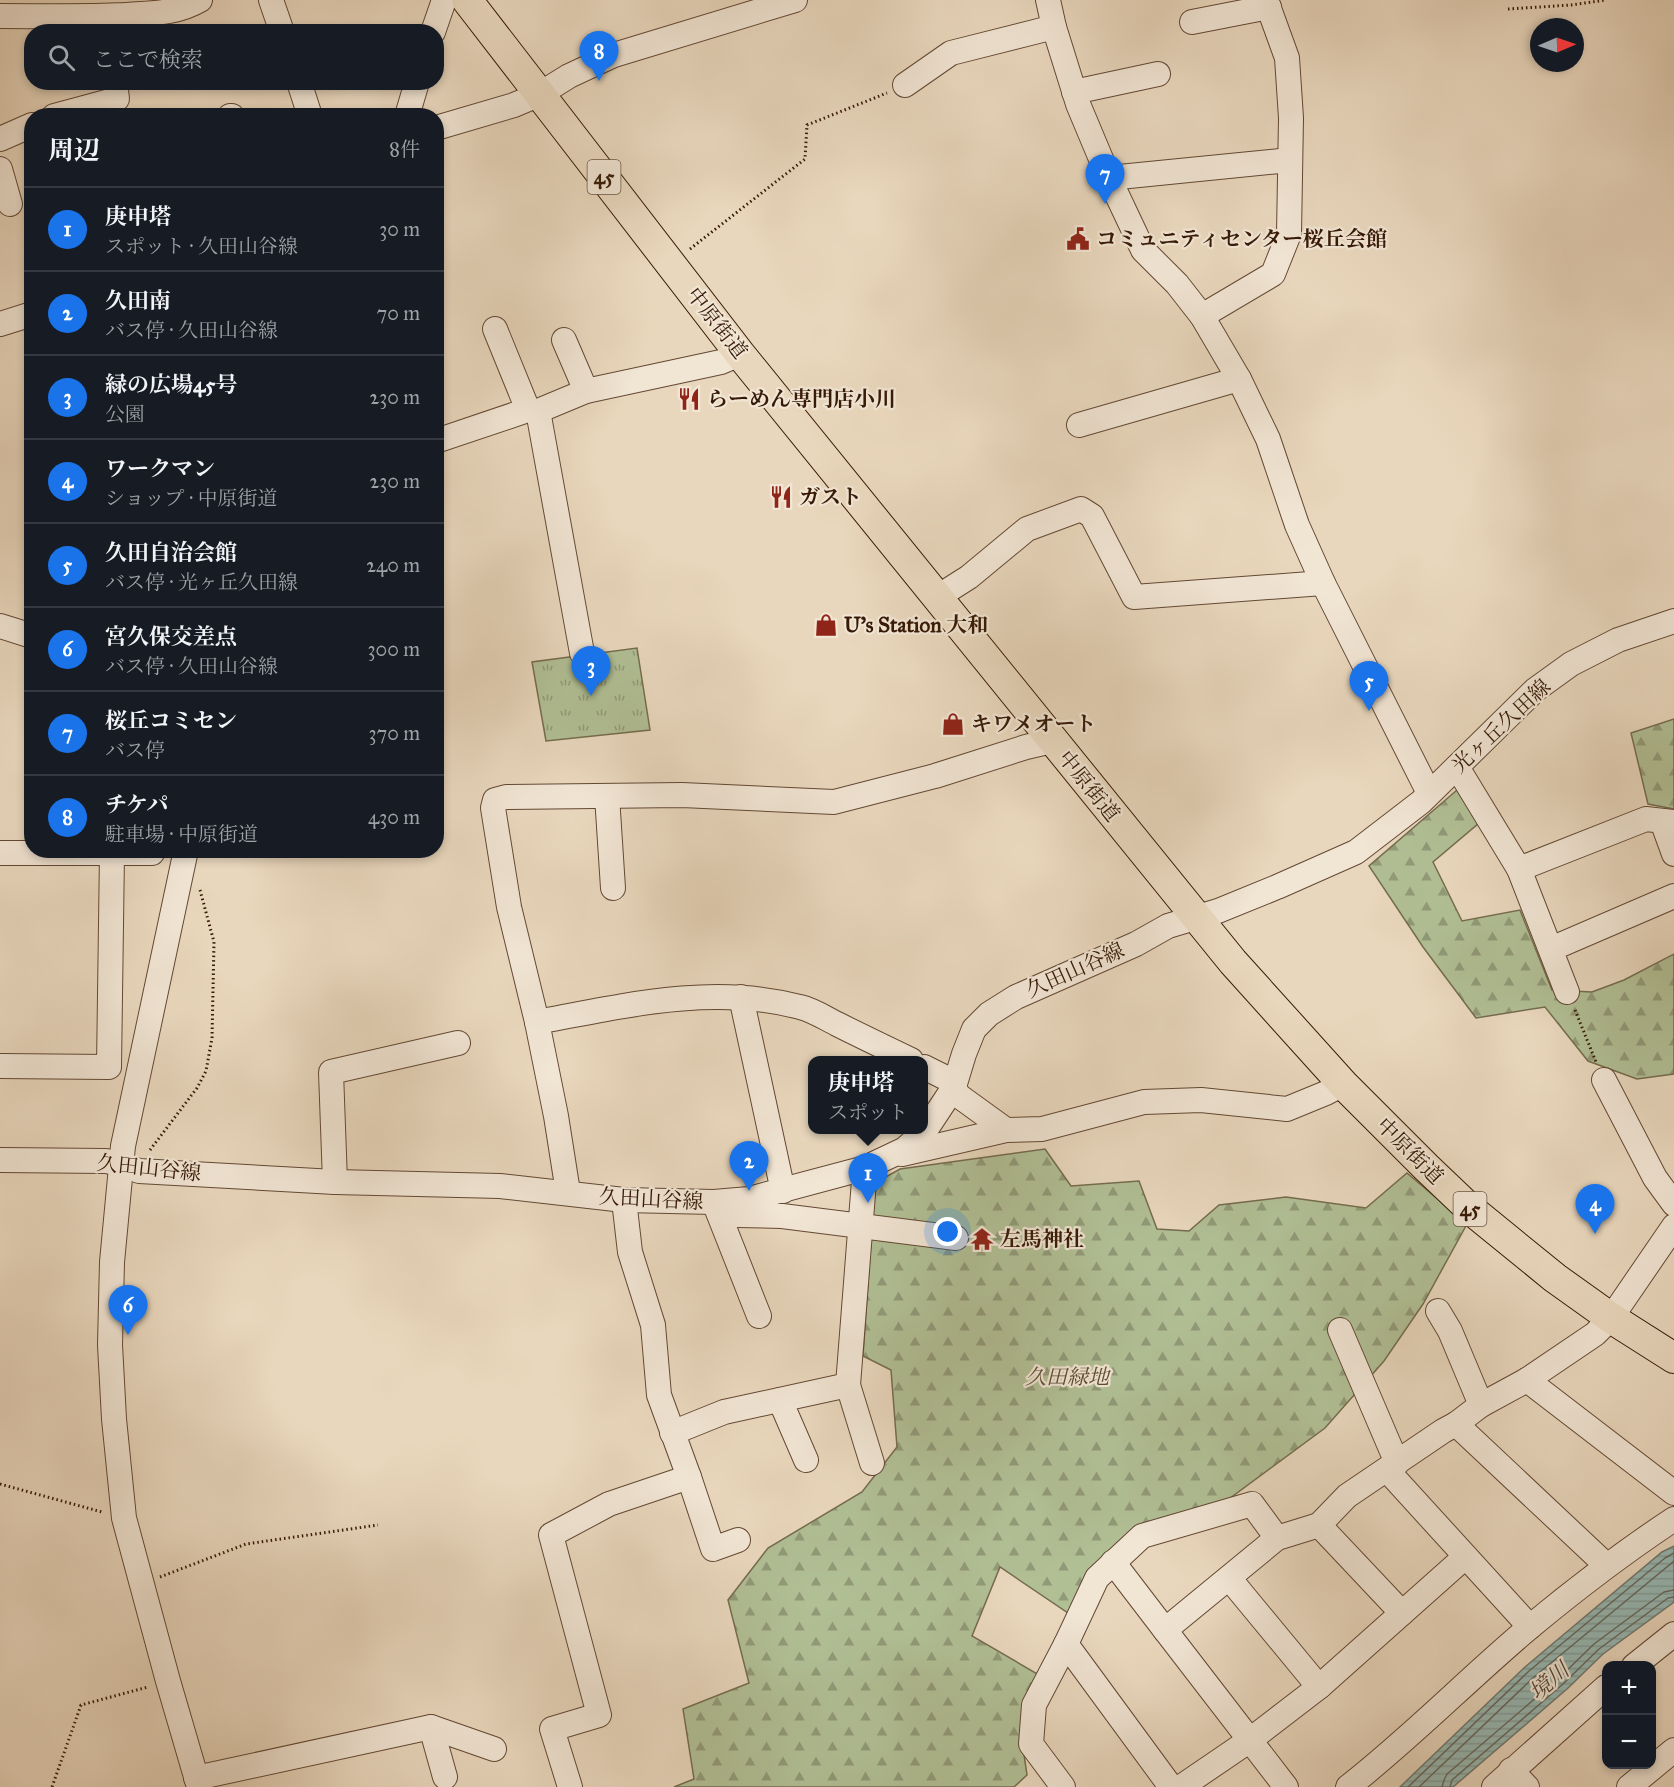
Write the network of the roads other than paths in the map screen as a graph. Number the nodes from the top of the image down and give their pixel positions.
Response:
1 (200, 0) edge
2 (271, 0) edge
3 (795, 0) edge
4 (1048, 0) edge
5 (447, 1) edge
6 (1268, 3) edge
7 (0, 16) edge
8 (113, 16) edge
9 (1192, 22) dead end
10 (279, 24) edge
11 (437, 24) edge
12 (1054, 27) junction
13 (1158, 75) dead end
14 (905, 85) road end
15 (302, 90) edge
16 (415, 90) edge
17 (1074, 92) junction
18 (540, 94) junction
19 (118, 99) edge
20 (84, 108) edge
21 (307, 108) edge
22 (409, 108) edge
23 (444, 126) edge
24 (24, 128) edge
25 (0, 139) edge
26 (1290, 160) junction
27 (0, 169) edge
28 (1109, 178) junction
29 (10, 204) dead end
30 (24, 316) edge
31 (1202, 316) junction
32 (0, 324) edge
33 (495, 329) dead end
34 (564, 340) dead end
35 (740, 354) junction
36 (1239, 379) junction
37 (586, 391) junction
38 (533, 410) junction
39 (1078, 425) dead end
40 (444, 438) edge
41 (1323, 583) junction
42 (936, 598) junction
43 (1674, 621) edge
44 (0, 626) edge
45 (24, 634) edge
46 (582, 652) dead end
47 (1052, 741) junction
48 (1457, 767) junction
49 (1429, 793) junction
50 (607, 796) junction
51 (1668, 821) edge
52 (0, 853) edge
53 (24, 853) edge
54 (1674, 854) edge
55 (112, 858) edge
56 (184, 858) edge
57 (1519, 869) junction
58 (613, 888) dead end
59 (1674, 896) edge
60 (1196, 918) junction
61 (1551, 949) junction
62 (1567, 992) road end
63 (741, 997) junction
64 (537, 1022) junction
65 (458, 1043) dead end
66 (903, 1056) edge
67 (0, 1066) edge
68 (928, 1069) edge
69 (1604, 1080) road end
70 (1343, 1084) junction
71 (954, 1087) junction
72 (928, 1126) edge
73 (1006, 1130) junction
74 (922, 1134) edge
75 (888, 1157) junction
76 (0, 1160) edge
77 (121, 1164) junction
78 (865, 1168) junction
79 (335, 1182) junction
80 (783, 1191) junction
81 (568, 1192) junction
82 (624, 1200) junction
83 (714, 1202) junction
84 (1674, 1204) edge
85 (860, 1226) junction
86 (1674, 1226) edge
87 (956, 1238) dead end
88 (1438, 1311) dead end
89 (759, 1316) dead end
90 (1611, 1318) junction
91 (1340, 1330) dead end
92 (1674, 1358) edge
93 (1527, 1380) junction
94 (848, 1385) junction
95 (780, 1400) junction
96 (1480, 1405) junction
97 (1456, 1424) junction
98 (672, 1433) junction
99 (806, 1460) dead end
100 (872, 1463) dead end
101 (1392, 1466) junction
102 (689, 1477) junction
103 (1674, 1493) edge
104 (1674, 1519) edge
105 (1319, 1525) junction
106 (1276, 1538) junction
107 (738, 1540) dead end
108 (1466, 1557) junction
109 (1113, 1562) junction
110 (1606, 1565) junction
111 (1229, 1578) junction
112 (1402, 1613) junction
113 (1530, 1627) junction
114 (1165, 1630) junction
115 (1674, 1634) edge
116 (1066, 1644) junction
117 (1639, 1661) edge
118 (1319, 1687) junction
119 (1602, 1691) edge
120 (431, 1727) junction
121 (1250, 1740) junction
122 (494, 1749) dead end
123 (1674, 1750) edge
124 (445, 1777) dead end
125 (1511, 1781) edge
126 (198, 1783) edge
127 (570, 1787) edge
128 (1063, 1787) edge
129 (1171, 1787) edge
130 (1181, 1787) edge
131 (1286, 1787) edge
132 (1348, 1787) edge
133 (1629, 1787) edge

1 - 8 street
2 - 10 street
3 - 18 street
4 - 12 street
5 - 11 street
5 - 18 main road, 中原街道 / 45
6 - 9 street
6 - 26 street
7 - 8 street
12 - 14 street
12 - 17 street
13 - 17 street
15 - 21 street
16 - 22 street
17 - 28 street
18 - 23 street
18 - 35 main road, 中原街道 / 45
19 - 20 street
24 - 25 street
26 - 28 street
26 - 31 street
27 - 29 street
28 - 31 street
30 - 32 street
31 - 36 street
33 - 38 street
34 - 37 street
35 - 37 street
35 - 42 main road, 中原街道 / 45
36 - 39 street
36 - 41 street
37 - 38 street
38 - 40 street
38 - 46 street
41 - 42 street
41 - 49 street
42 - 47 main road, 中原街道 / 45
43 - 48 street, 光ヶ丘久田線
44 - 45 street
47 - 50 street
47 - 60 main road, 中原街道 / 45
48 - 49 street, 光ヶ丘久田線
48 - 57 street
49 - 60 street, 光ヶ丘久田線
50 - 58 street
50 - 64 street
51 - 54 street
51 - 57 street
52 - 53 street
55 - 67 street
56 - 77 street
57 - 61 street
59 - 61 street
60 - 70 main road, 中原街道 / 45
60 - 71 street, 久田山谷線
61 - 62 street
63 - 64 street
63 - 66 street
63 - 80 street
64 - 81 street
65 - 79 street
68 - 71 street
69 - 84 street
70 - 73 street
70 - 90 main road, 中原街道 / 45
71 - 72 street, 久田山谷線
71 - 73 street
73 - 75 street
74 - 75 street, 久田山谷線
75 - 78 street, 久田山谷線
76 - 77 street, 久田山谷線
77 - 79 street, 久田山谷線
77 - 126 street
78 - 80 street, 久田山谷線
78 - 85 street
79 - 81 street, 久田山谷線
80 - 83 street, 久田山谷線
81 - 82 street, 久田山谷線
82 - 83 street, 久田山谷線
82 - 98 street
83 - 85 street
83 - 89 street
85 - 87 street
85 - 94 street
86 - 90 street
88 - 96 street
90 - 92 main road, 中原街道 / 45
90 - 93 street
91 - 101 street
93 - 96 street
93 - 103 street
94 - 95 street
94 - 100 street
95 - 98 street
95 - 99 street
96 - 97 street
97 - 101 street
97 - 110 street
98 - 102 street
101 - 105 street
101 - 108 street
102 - 107 street
102 - 127 street
104 - 110 street
105 - 106 street
105 - 112 street
106 - 109 street
106 - 111 street
108 - 112 street
108 - 113 street
109 - 114 street
109 - 116 street
110 - 113 street
111 - 114 street
111 - 118 street
112 - 118 street
113 - 132 street
114 - 121 street
115 - 117 street
116 - 128 street
116 - 129 street
118 - 121 street
119 - 125 street
120 - 122 street
120 - 124 street
120 - 126 street
121 - 130 street
121 - 131 street
123 - 133 street

